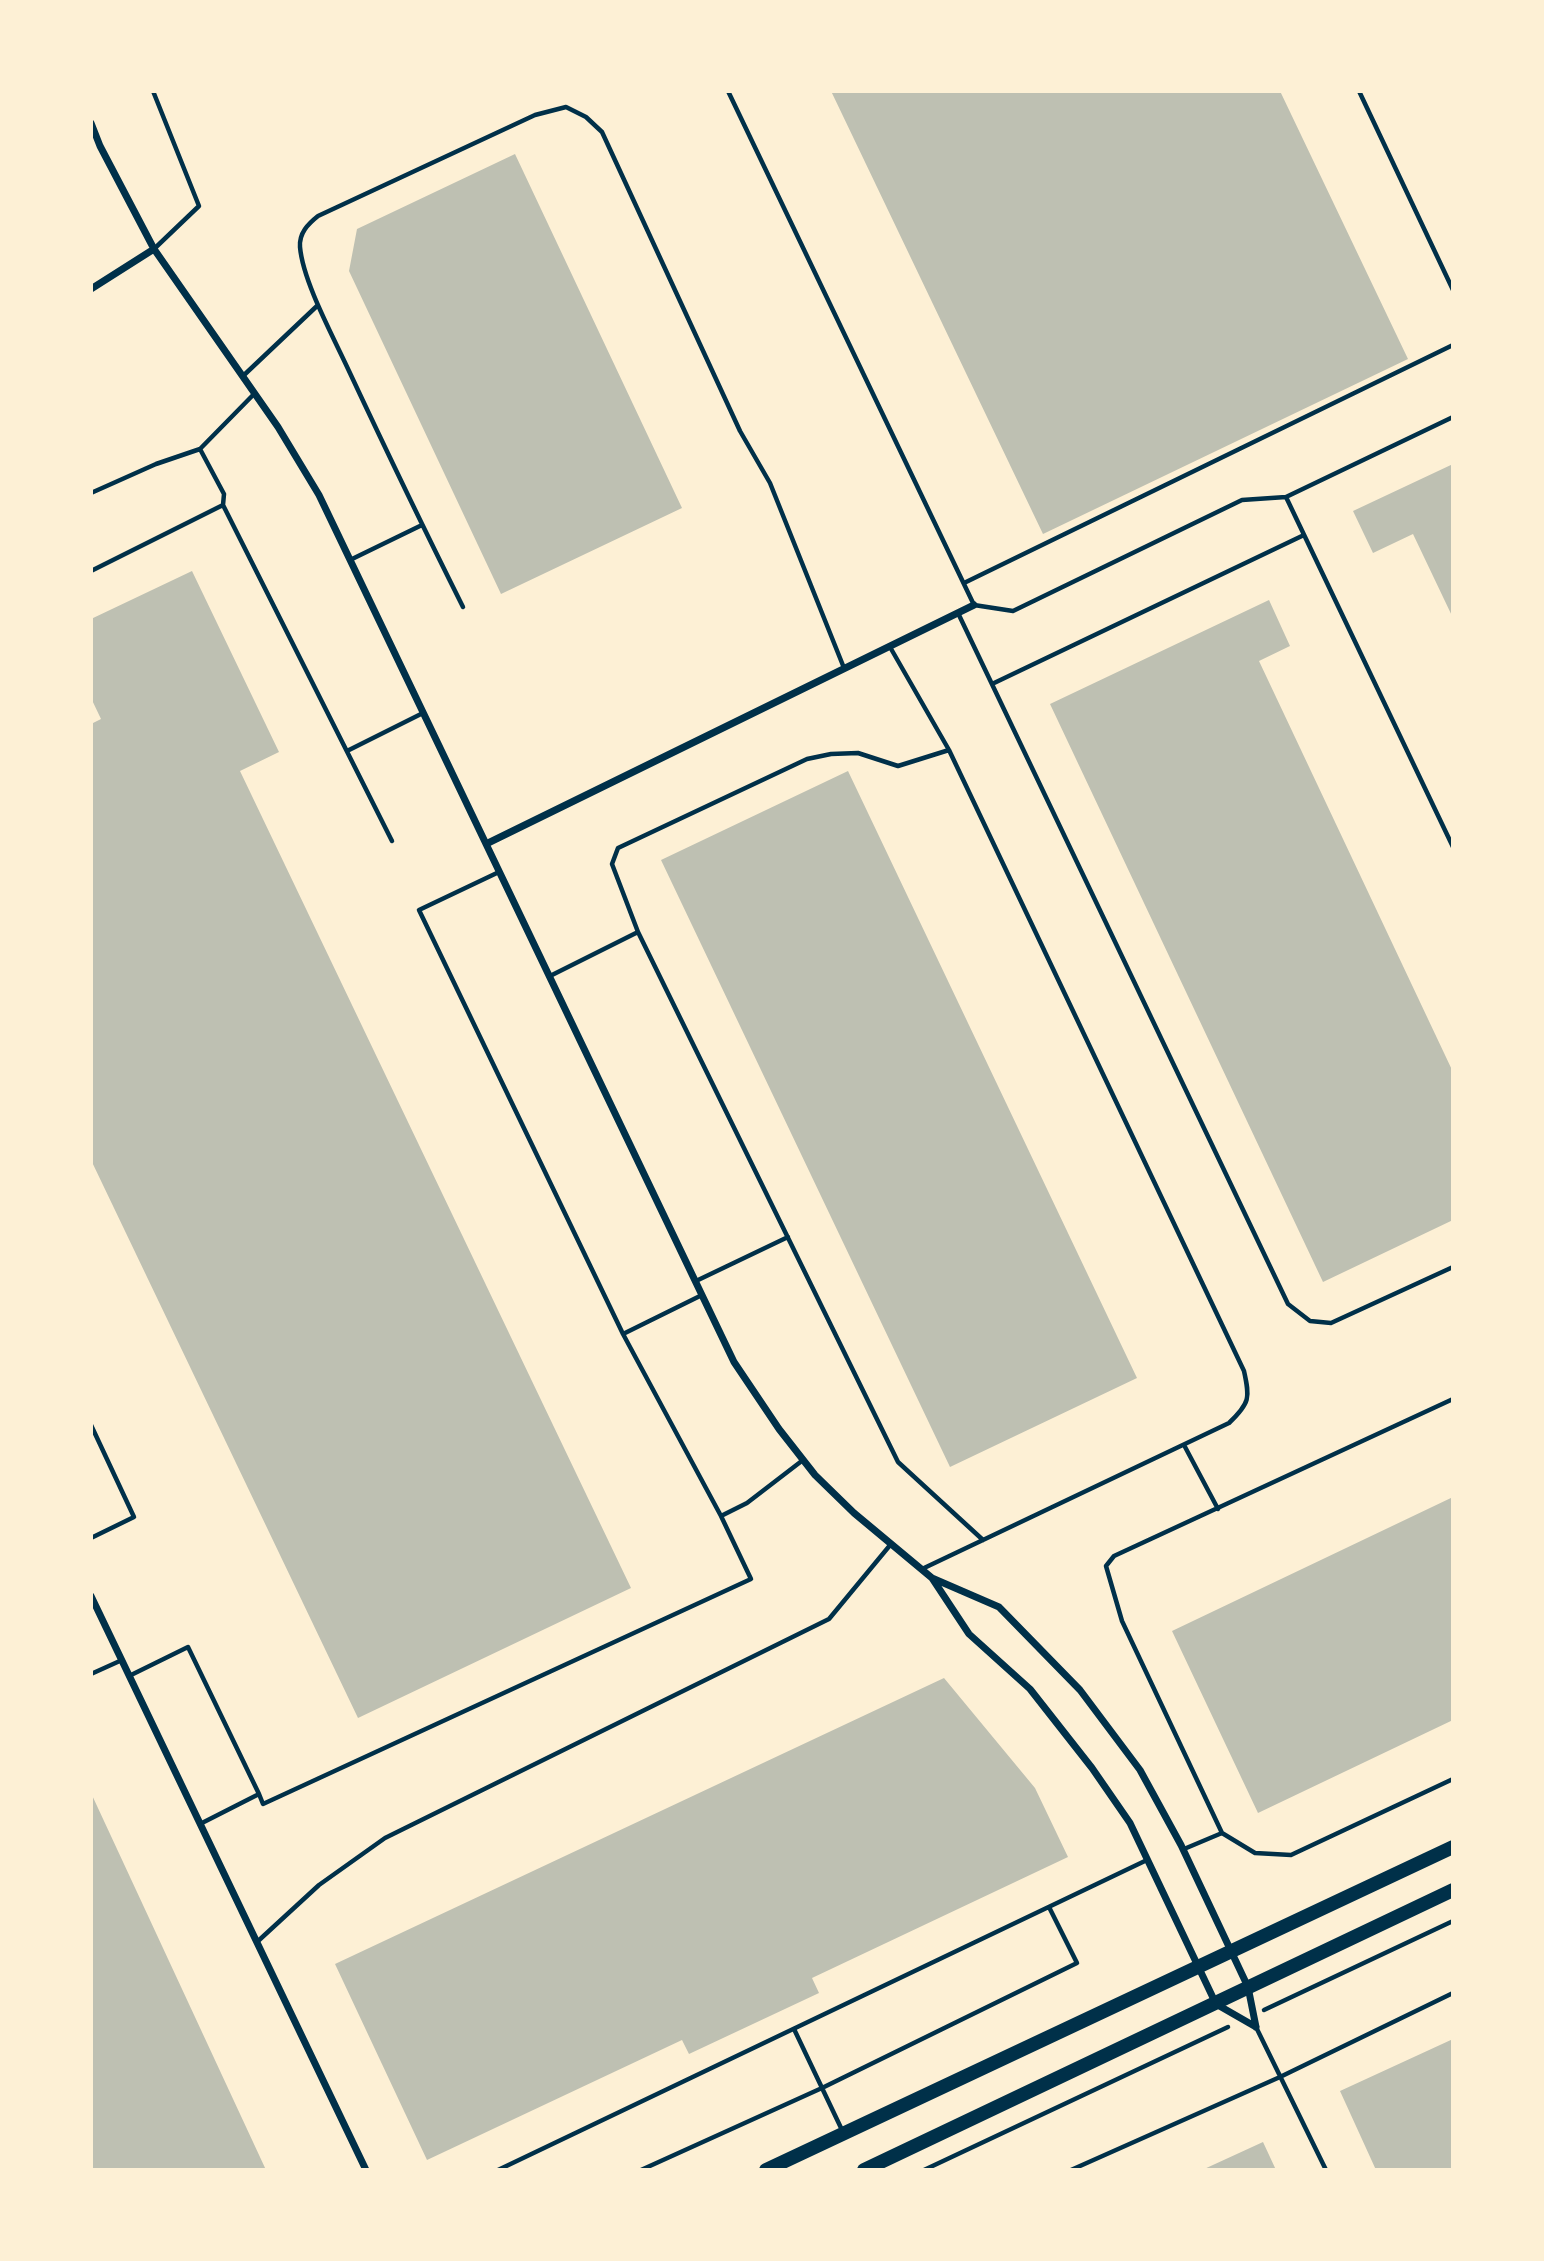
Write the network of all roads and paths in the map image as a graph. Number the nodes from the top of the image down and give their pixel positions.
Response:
1 (153, 91) edge
2 (728, 91) edge
3 (1359, 91) edge
4 (91, 123) edge
5 (154, 249) junction
6 (91, 289) edge
7 (1453, 290) edge
8 (318, 305) junction
9 (1453, 345) edge
10 (243, 376) junction
11 (255, 393) junction
12 (1453, 417) edge
13 (200, 449) junction
14 (91, 493) edge
15 (1286, 497) junction
16 (223, 505) junction
17 (422, 525) junction
18 (1304, 535) junction
19 (350, 560) junction
20 (91, 571) edge
21 (964, 583) junction
22 (974, 605) junction
23 (463, 607) dead end
24 (958, 613) junction
25 (890, 647) junction
26 (844, 669) junction
27 (992, 684) junction
28 (423, 712) junction
29 (949, 750) junction
30 (347, 751) junction
31 (392, 841) dead end
32 (486, 844) junction
33 (1453, 847) edge
34 (499, 872) junction
35 (638, 932) junction
36 (550, 976) junction
37 (788, 1237) junction
38 (1453, 1267) edge
39 (696, 1281) junction
40 (702, 1295) junction
41 (623, 1334) junction
42 (1453, 1399) edge
43 (91, 1425) edge
44 (1184, 1445) junction
45 (803, 1460) junction
46 (1218, 1508) junction
47 (722, 1516) junction
48 (91, 1538) edge
49 (983, 1540) junction
50 (891, 1544) junction
51 (921, 1570) junction
52 (932, 1578) junction
53 (91, 1596) edge
54 (121, 1660) junction
55 (91, 1674) edge
56 (129, 1676) junction
57 (1453, 1779) edge
58 (259, 1794) junction
59 (200, 1824) junction
60 (1222, 1833) junction
61 (1453, 1847) edge
62 (1182, 1849) junction
63 (1148, 1860) junction
64 (1453, 1890) edge
65 (1049, 1907) junction
66 (1453, 1921) edge
67 (257, 1942) junction
68 (1231, 1951) junction
69 (1197, 1967) junction
70 (1248, 1987) junction
71 (1453, 1993) edge
72 (1216, 2004) junction
73 (1254, 2015) junction
74 (1243, 2020) junction
75 (1256, 2027) junction
76 (794, 2029) junction
77 (1280, 2077) junction
78 (822, 2088) junction
79 (844, 2134) junction
80 (366, 2170) edge
81 (498, 2170) edge
82 (641, 2170) edge
83 (766, 2170) edge
84 (864, 2170) edge
85 (924, 2170) edge
86 (1071, 2170) edge
87 (1326, 2170) edge

1 - 5 lane
2 - 21 lane
3 - 7 lane
4 - 5 street
5 - 6 street
5 - 10 street
8 - 10 lane
8 - 17 lane
8 - 26 lane
9 - 21 lane
10 - 11 street
11 - 13 lane
11 - 19 street
12 - 15 lane
13 - 14 lane
13 - 16 lane
15 - 18 lane
15 - 22 lane
16 - 20 lane
16 - 30 lane
17 - 19 lane
17 - 23 lane
18 - 27 lane
18 - 33 lane
19 - 28 street
21 - 22 lane
22 - 24 street
24 - 25 street
24 - 27 lane
25 - 26 street
25 - 29 lane
26 - 32 street
27 - 38 lane
28 - 30 lane
28 - 32 street
29 - 35 lane
29 - 44 lane
30 - 31 lane
32 - 34 street
34 - 36 street
34 - 41 lane
35 - 36 lane
35 - 37 lane
36 - 39 street
37 - 39 lane
37 - 49 lane
39 - 40 street
40 - 41 lane
40 - 45 street
41 - 47 lane
42 - 46 lane
43 - 48 lane
44 - 46 lane
44 - 49 lane
45 - 47 lane
45 - 50 street
46 - 60 lane
47 - 58 lane
49 - 51 lane
50 - 51 street
50 - 67 lane
51 - 52 street
52 - 62 street
52 - 63 street
53 - 54 street
54 - 55 lane
54 - 56 street
56 - 58 lane
56 - 59 street
57 - 60 lane
58 - 59 lane
59 - 67 street
60 - 62 lane
61 - 68 main road
62 - 68 street
63 - 65 lane
63 - 69 street
64 - 70 main road
65 - 76 lane
65 - 78 lane
66 - 73 path
67 - 80 street
68 - 69 main road
68 - 70 street
69 - 72 street
69 - 79 main road
70 - 72 main road
70 - 73 street
71 - 77 lane
72 - 74 street
72 - 84 main road
73 - 75 street
74 - 75 street
74 - 85 path
75 - 77 lane
76 - 78 lane
76 - 81 lane
77 - 86 lane
77 - 87 lane
78 - 79 lane
78 - 82 lane
79 - 83 main road

